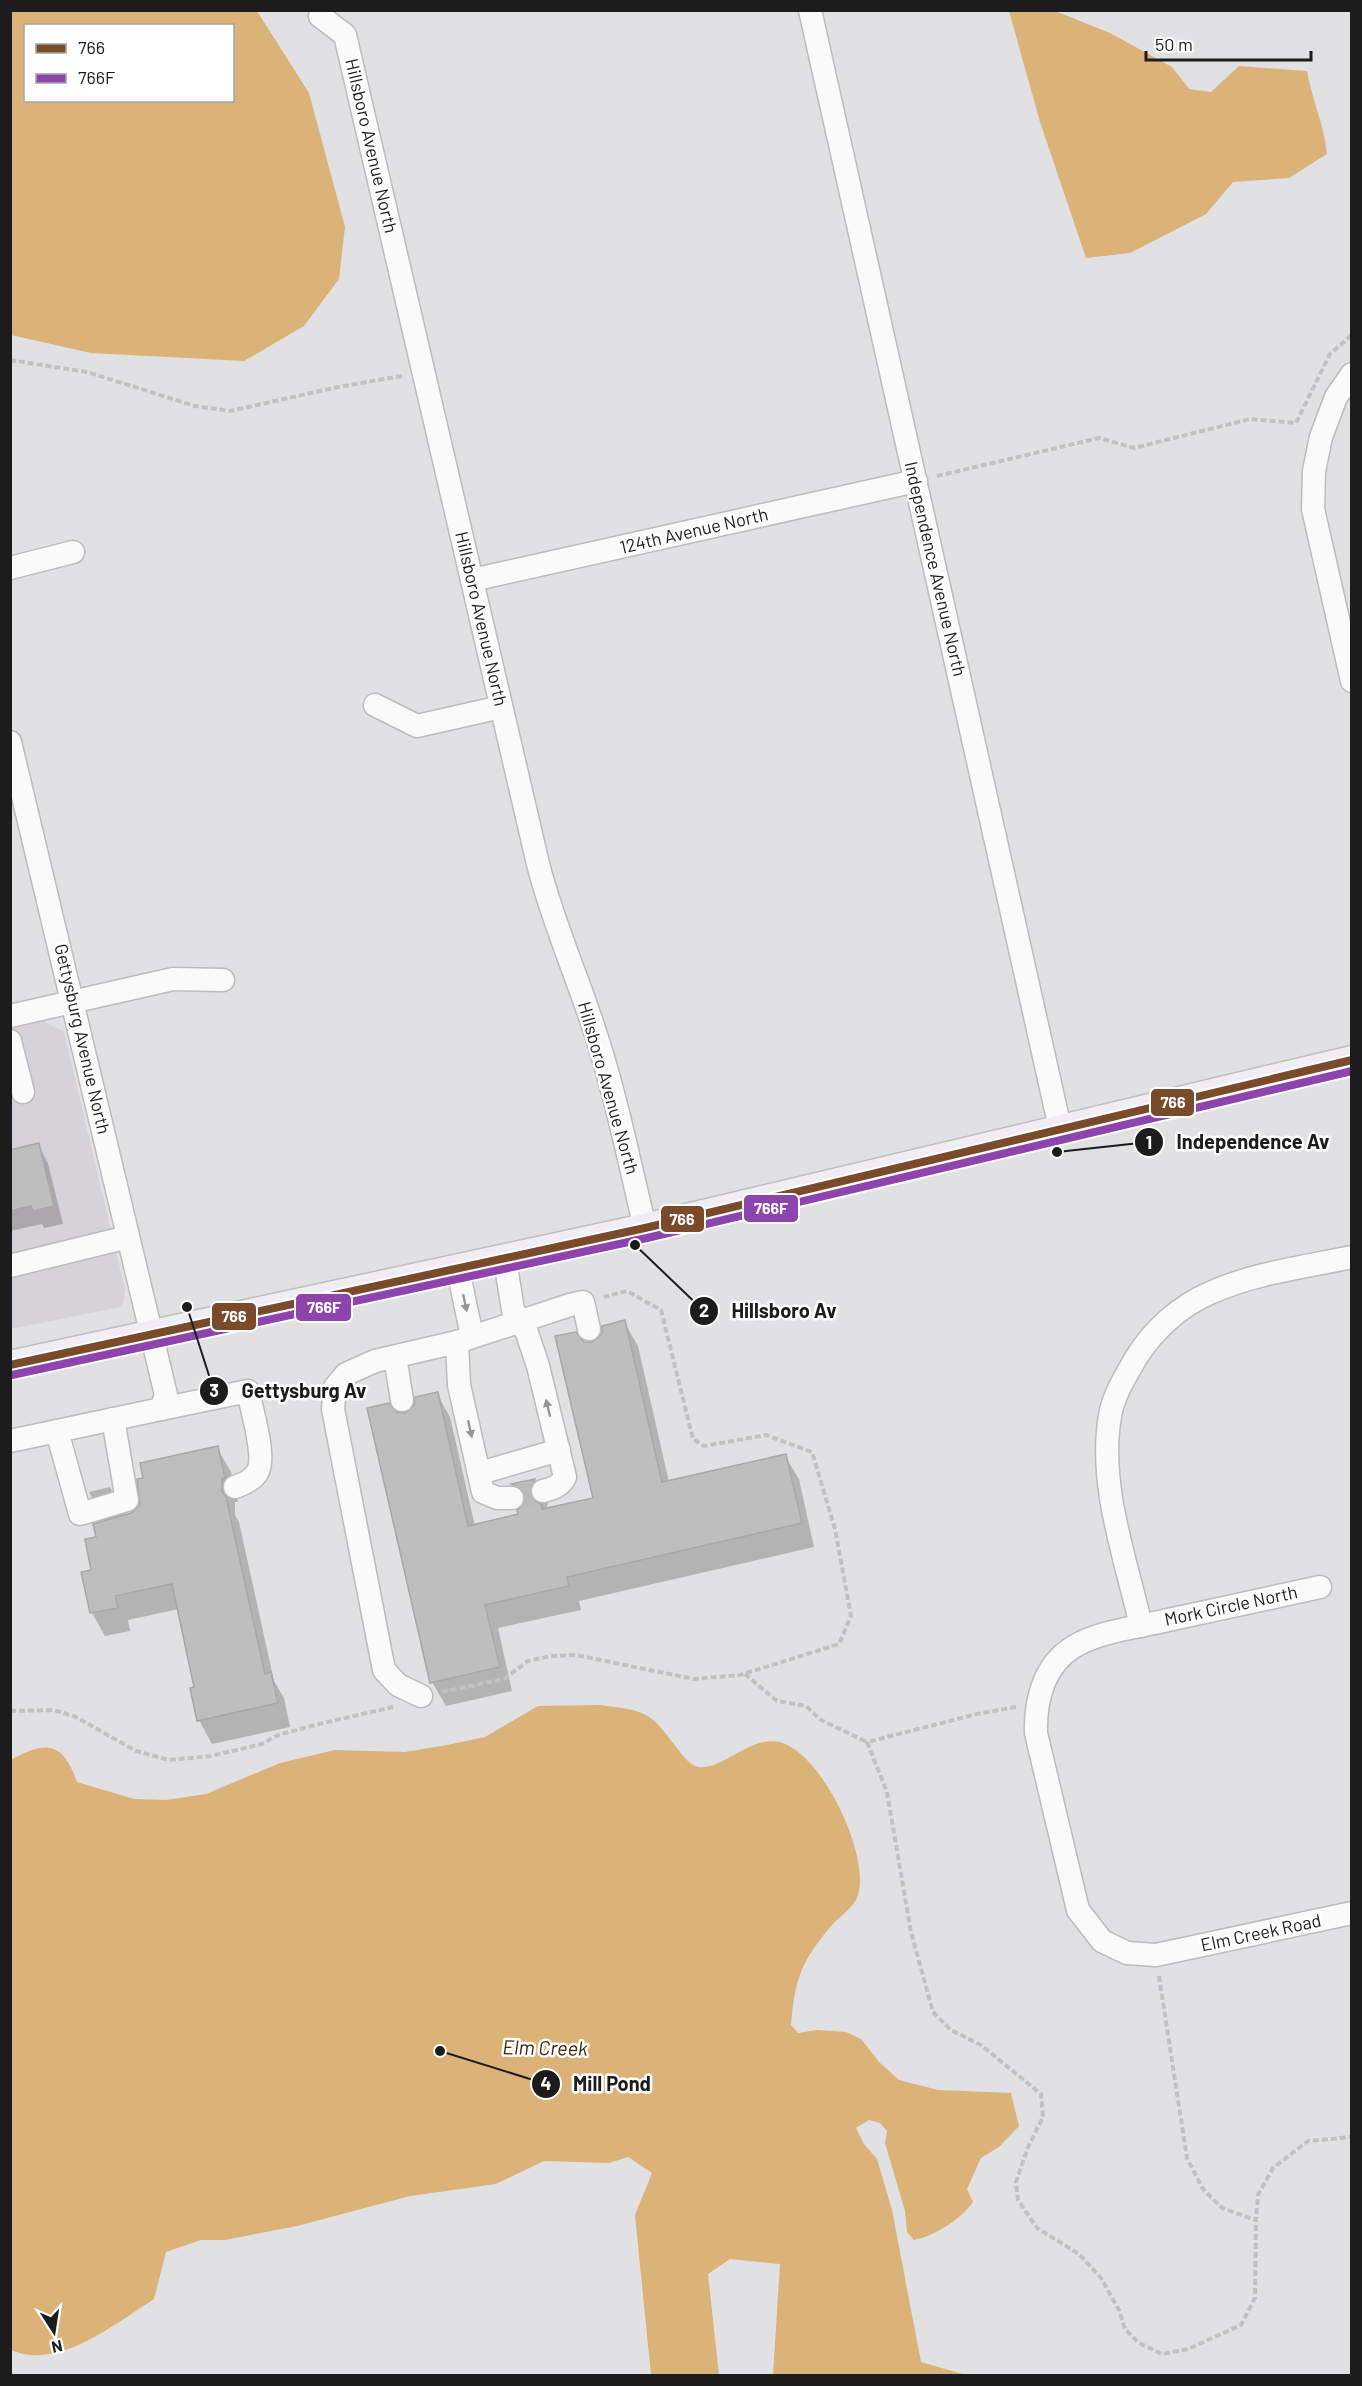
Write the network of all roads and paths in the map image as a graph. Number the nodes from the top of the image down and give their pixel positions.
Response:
1 (810, 10) edge
2 (320, 16) dead end
3 (1352, 335) edge
4 (10, 360) edge
5 (423, 373) junction
6 (1352, 374) edge
7 (916, 481) junction
8 (73, 552) dead end
9 (10, 568) edge
10 (472, 580) junction
11 (1352, 681) edge
12 (375, 705) dead end
13 (501, 707) junction
14 (10, 742) edge
15 (223, 980) dead end
16 (74, 1003) junction
17 (10, 1016) edge
18 (10, 1041) edge
19 (1352, 1060) edge
20 (22, 1092) dead end
21 (1060, 1128) junction
22 (645, 1228) junction
23 (128, 1237) junction
24 (1352, 1257) edge
25 (506, 1260) junction
26 (10, 1266) edge
27 (458, 1270) junction
28 (583, 1302) junction
29 (519, 1322) junction
30 (589, 1329) dead end
31 (153, 1336) junction
32 (465, 1339) junction
33 (395, 1357) junction
34 (10, 1365) edge
35 (402, 1400) dead end
36 (161, 1409) junction
37 (113, 1419) junction
38 (57, 1431) junction
39 (10, 1442) edge
40 (559, 1450) junction
41 (480, 1473) junction
42 (236, 1487) dead end
43 (543, 1491) tunnel mouth
44 (512, 1498) tunnel mouth
45 (1320, 1587) dead end
46 (1141, 1626) junction
47 (744, 1674) junction
48 (421, 1696) junction
49 (1035, 1709) junction
50 (10, 1711) edge
51 (867, 1742) junction
52 (1352, 1913) edge
53 (1163, 1954) junction
54 (1352, 2137) edge
55 (1256, 2220) junction

1 - 7 street, Independence Avenue North
2 - 5 street, Hillsboro Avenue North
3 - 7 path
4 - 5 path
5 - 10 street, Hillsboro Avenue North
6 - 11 street
7 - 10 street, 124th Avenue North
7 - 21 street, Independence Avenue North
8 - 9 street
10 - 13 street, Hillsboro Avenue North
12 - 13 street
13 - 22 street, Hillsboro Avenue North
14 - 16 street, Gettysburg Avenue North
15 - 16 street
16 - 17 street
16 - 23 street, Gettysburg Avenue North
18 - 20 street
19 - 21 main road
21 - 22 main road
22 - 25 main road
23 - 26 street
23 - 31 street, Gettysburg Avenue North
24 - 46 street
25 - 27 main road
25 - 29 street
27 - 31 main road
27 -> 32 street
28 - 29 street
28 - 30 street
28 - 47 path
29 - 32 street
40 -> 29 street
31 - 34 main road
31 - 36 street, Gettysburg Avenue North
32 - 33 street
32 -> 41 street
33 - 35 street
33 - 48 street
36 - 37 street
36 - 42 street
37 - 38 street
37 - 38 street
38 - 39 street
40 - 41 street
40 - 43 street
41 - 44 street
45 - 46 street, Mork Circle North
46 - 49 street, Mork Circle North
47 - 48 path
47 - 51 path
48 - 50 path
49 - 51 path
49 - 53 street, Elm Creek Road
51 - 55 path
52 - 53 street, Elm Creek Road
53 - 55 path
54 - 55 path

